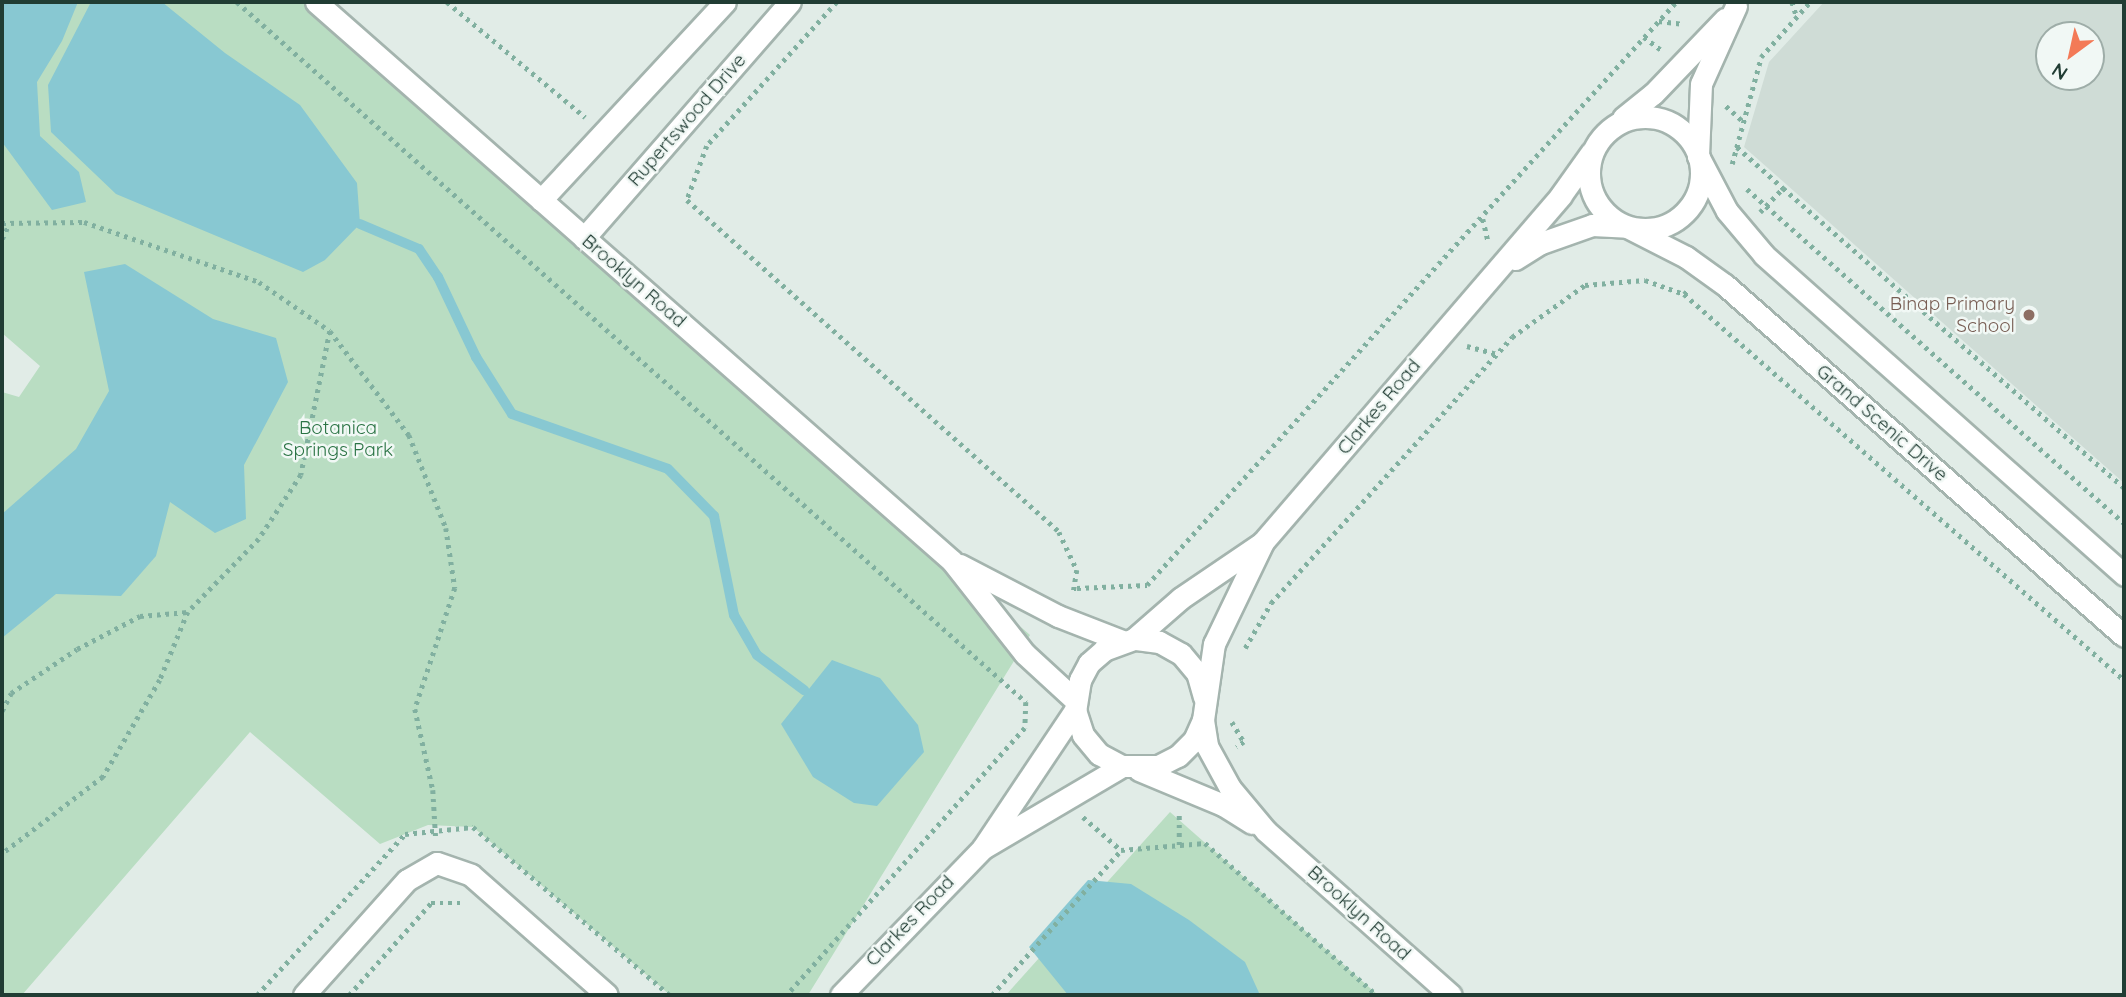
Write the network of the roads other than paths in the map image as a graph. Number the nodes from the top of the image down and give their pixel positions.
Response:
1 (316, 2) edge
2 (725, 2) edge
3 (790, 2) edge
4 (1738, 4) edge
5 (1614, 125) junction
6 (1591, 153) junction
7 (1698, 156) junction
8 (541, 200) junction
9 (1627, 227) junction
10 (584, 238) junction
11 (1495, 272) junction
12 (1263, 542) junction
13 (952, 561) junction
14 (2124, 575) edge
15 (2124, 636) edge
16 (1128, 640) junction
17 (1204, 697) junction
18 (1075, 705) junction
19 (1203, 720) junction
20 (1129, 767) junction
21 (1266, 831) junction
22 (983, 848) junction
23 (304, 995) edge
24 (607, 995) edge
25 (841, 995) edge
26 (1451, 995) edge

1 - 8 street, Brooklyn Road
2 - 8 street
3 - 10 street, Rupertswood Drive
4 - 5 street, Clarkes Road
4 - 7 street, Clarkes Road
5 - 6 street, Clarkes Road
5 - 7 street
6 - 9 street
6 - 11 street, Clarkes Road
7 - 9 street, Clarkes Road
7 - 14 street
8 - 10 street, Brooklyn Road
9 - 11 street, Clarkes Road
9 - 15 street, Grand Scenic Drive
10 - 13 street, Brooklyn Road
11 - 12 street, Clarkes Road
12 - 16 street, Clarkes Road
12 - 17 street, Clarkes Road
13 - 16 street, Brooklyn Road
13 - 18 street, Brooklyn Road
16 - 17 street
16 - 18 street
17 - 19 street
18 - 20 street
18 - 22 street, Clarkes Road
19 - 20 street
19 - 21 street, Brooklyn Road
20 - 21 street, Brooklyn Road
20 - 22 street, Clarkes Road
21 - 26 street, Brooklyn Road
22 - 25 street, Clarkes Road
23 - 24 street

